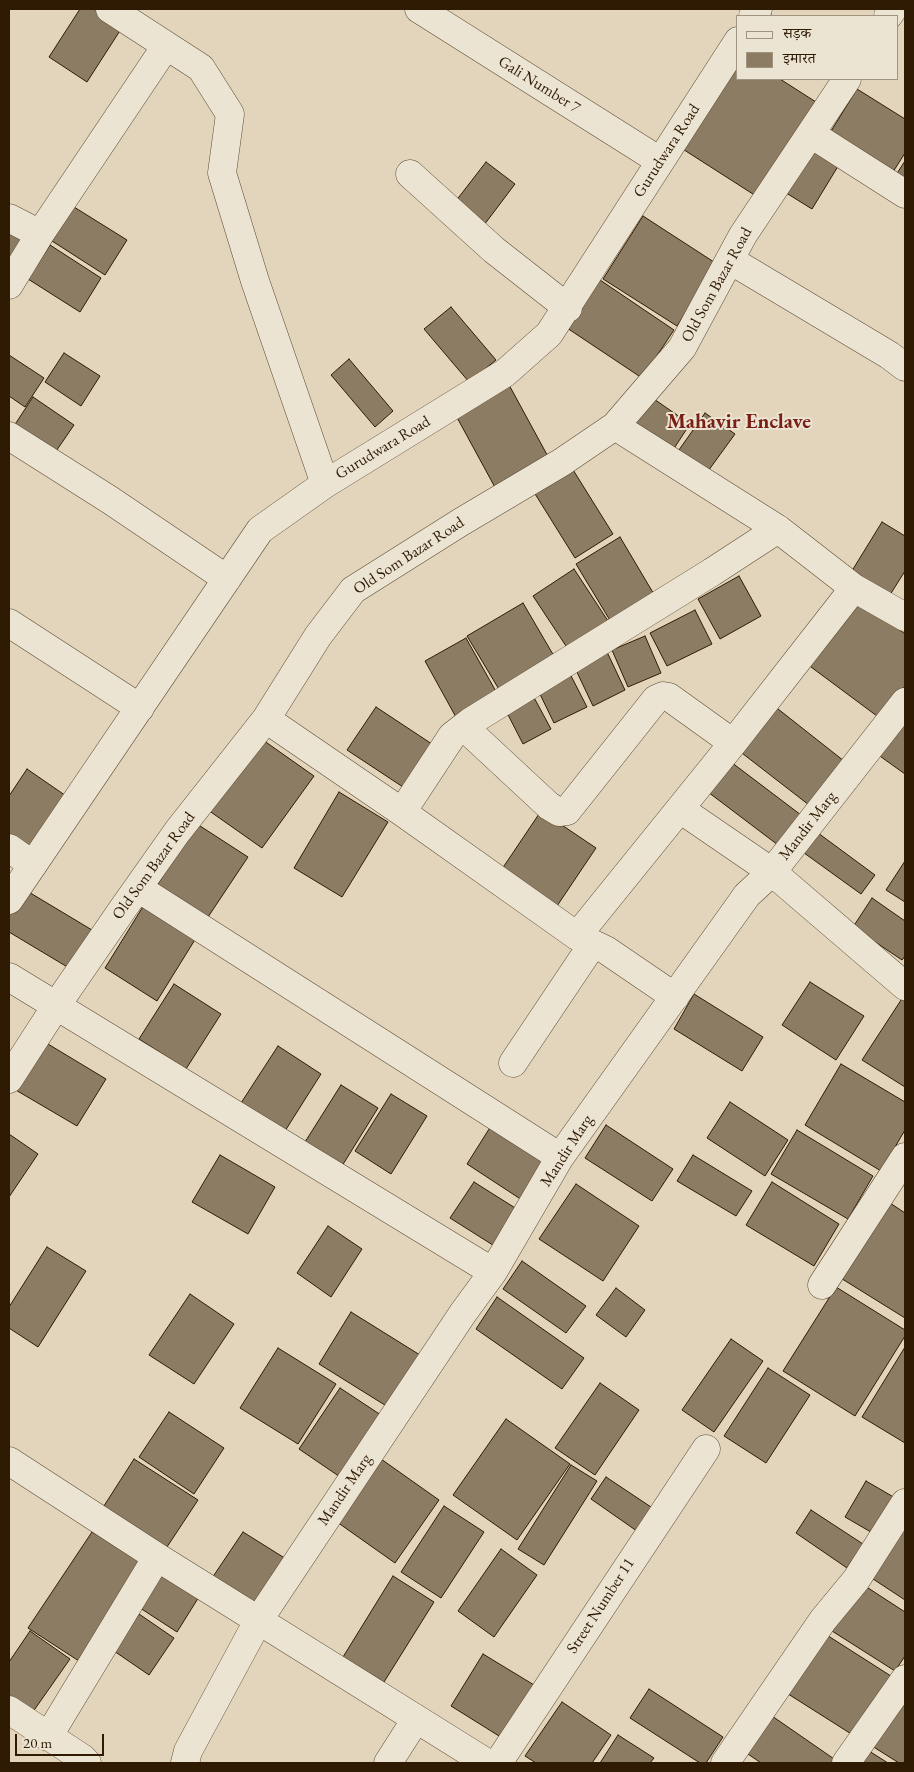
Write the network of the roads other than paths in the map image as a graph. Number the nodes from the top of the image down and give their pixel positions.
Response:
1 (110, 9) edge
2 (419, 9) edge
3 (736, 44) edge
4 (166, 46) junction
5 (846, 80) edge
6 (811, 134) junction
7 (660, 161) junction
8 (410, 174) dead end
9 (905, 194) edge
10 (9, 218) edge
11 (40, 234) junction
12 (730, 260) junction
13 (9, 285) edge
14 (568, 308) junction
15 (905, 367) edge
16 (616, 426) junction
17 (9, 436) edge
18 (325, 484) junction
19 (778, 529) junction
20 (227, 579) junction
21 (854, 588) junction
22 (905, 617) edge
23 (9, 623) edge
24 (905, 702) edge
25 (140, 708) junction
26 (266, 719) junction
27 (464, 727) junction
28 (733, 743) junction
29 (680, 809) junction
30 (402, 812) junction
31 (9, 848) edge
32 (32, 865) junction
33 (772, 872) junction
34 (138, 888) junction
35 (9, 900) edge
36 (585, 940) junction
37 (9, 977) edge
38 (905, 986) edge
39 (675, 997) junction
40 (56, 1006) junction
41 (513, 1063) dead end
42 (9, 1079) edge
43 (560, 1157) junction
44 (905, 1157) edge
45 (493, 1272) junction
46 (822, 1285) dead end
47 (706, 1449) dead end
48 (9, 1461) edge
49 (905, 1502) edge
50 (157, 1557) junction
51 (258, 1621) junction
52 (905, 1679) edge
53 (9, 1710) edge
54 (416, 1719) junction
55 (48, 1737) junction
56 (87, 1763) edge
57 (185, 1763) edge
58 (388, 1763) edge
59 (486, 1763) edge
60 (498, 1763) edge
61 (726, 1763) edge
62 (846, 1763) edge

1 - 4 street, Gurudwara Road
2 - 7 street, Gali Number 7
3 - 7 street, Gurudwara Road
4 - 11 street
4 - 18 street, Gurudwara Road
5 - 6 street, Old Som Bazar Road
6 - 9 street
6 - 12 street, Old Som Bazar Road
7 - 14 street, Gurudwara Road
8 - 14 street
10 - 11 street
11 - 13 street
12 - 15 street
12 - 16 street, Old Som Bazar Road
14 - 18 street, Gurudwara Road
16 - 19 street
16 - 26 street, Old Som Bazar Road
17 - 20 street
18 - 20 street
19 - 21 street
19 - 27 street
20 - 25 street
21 - 22 street
21 - 28 street
23 - 25 street
24 - 33 street, Mandir Marg
25 - 32 street
26 - 30 street
26 - 34 street, Old Som Bazar Road
27 - 28 street
27 - 30 street
28 - 29 street
29 - 33 street
29 - 36 street
30 - 36 street
31 - 32 street
32 - 35 street
33 - 38 street
33 - 39 street, Mandir Marg
34 - 40 street, Old Som Bazar Road
34 - 43 street
36 - 39 street
36 - 41 street
37 - 40 street
39 - 43 street, Mandir Marg
40 - 42 street, Old Som Bazar Road
40 - 45 street
43 - 45 street, Mandir Marg
44 - 46 street
45 - 51 street, Mandir Marg
47 - 60 street, Street Number 11
48 - 50 street
49 - 61 street
50 - 51 street
50 - 55 street
51 - 54 street
51 - 57 street, Mandir Marg
52 - 62 street
53 - 55 street
54 - 58 street
54 - 59 street
55 - 56 street

